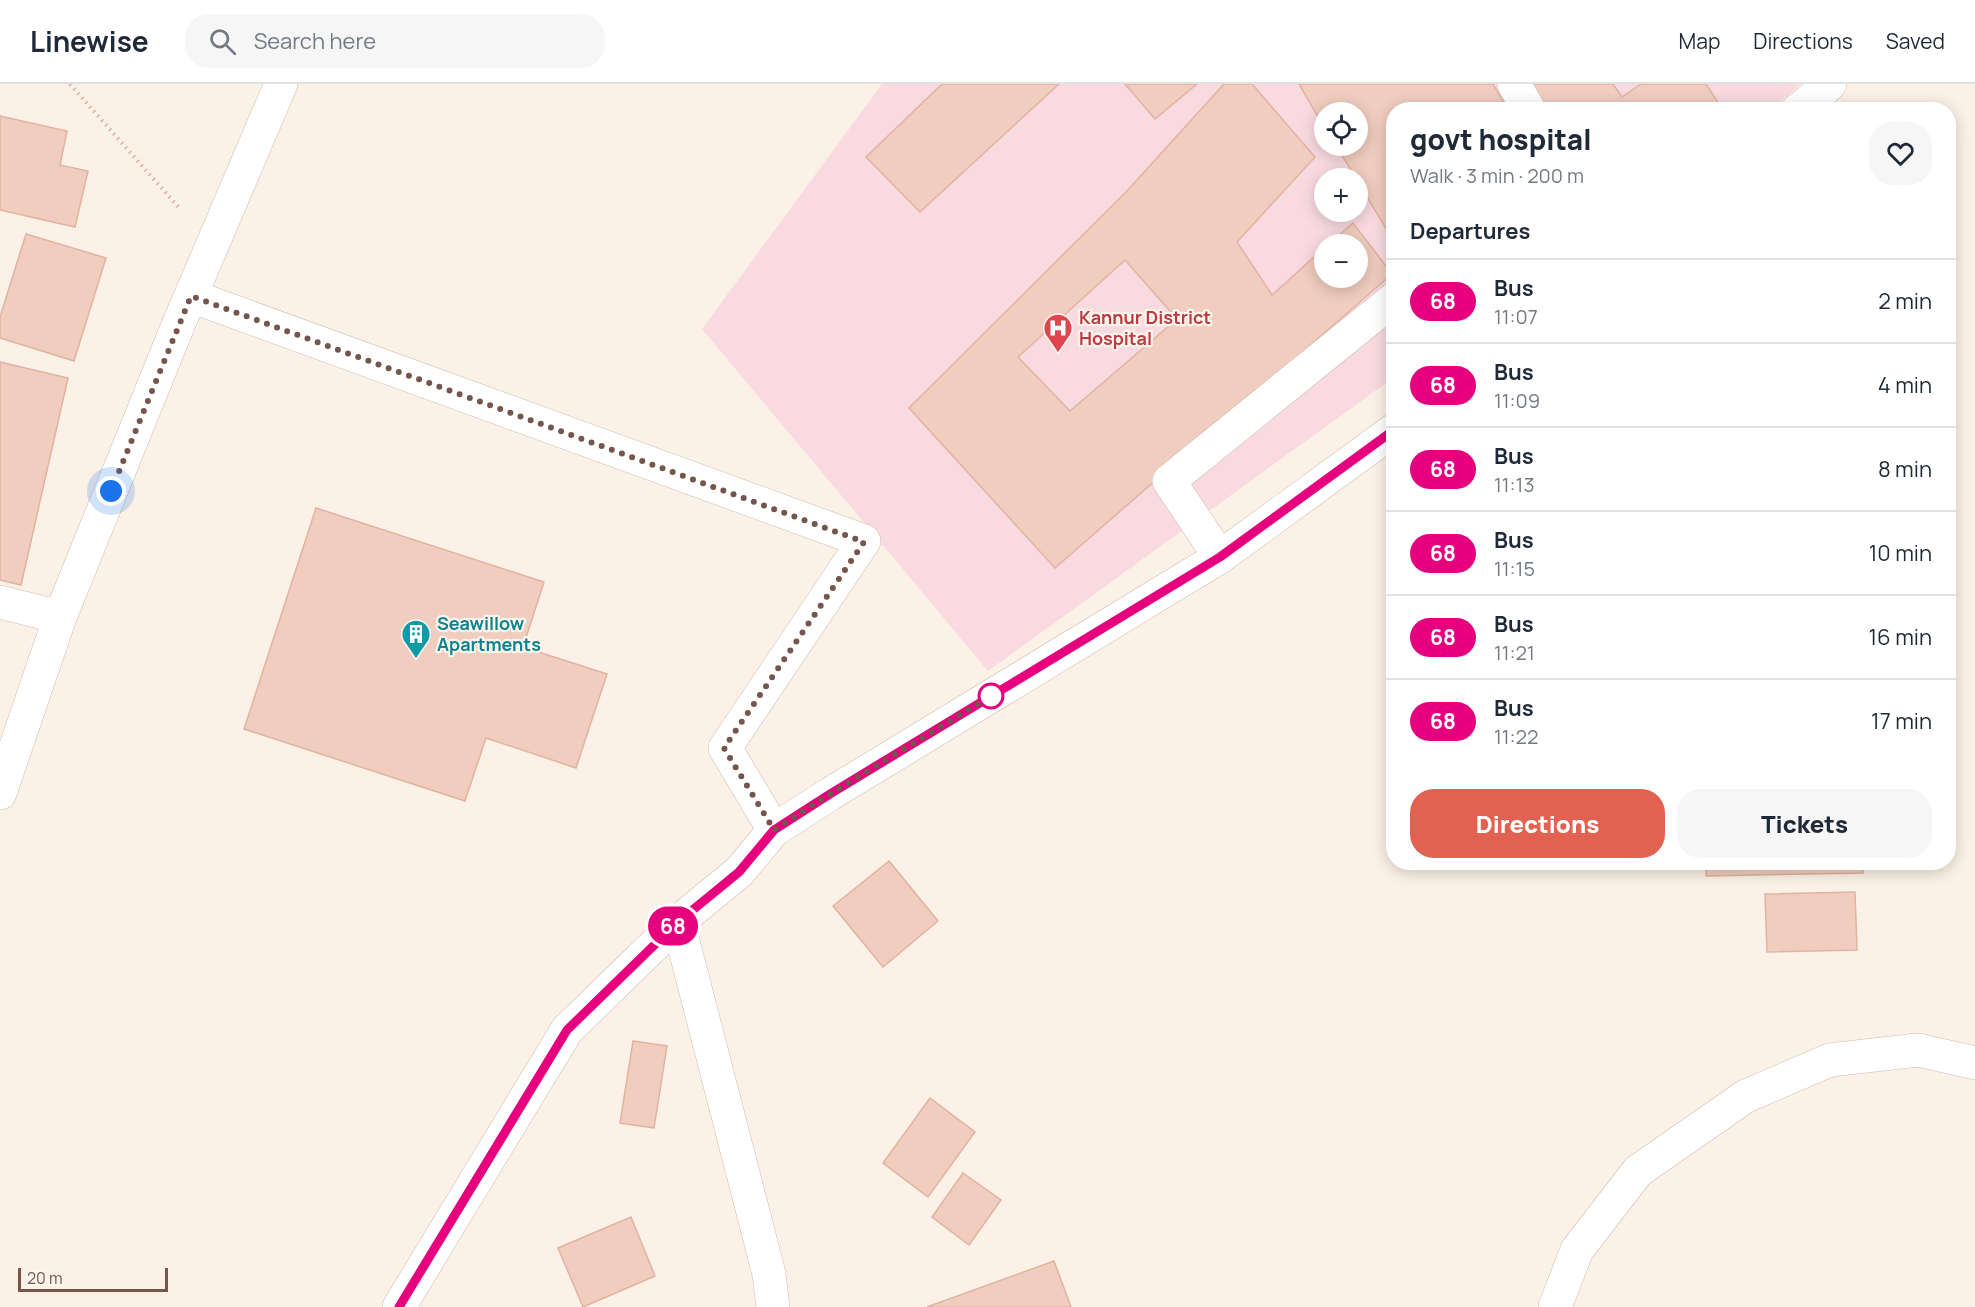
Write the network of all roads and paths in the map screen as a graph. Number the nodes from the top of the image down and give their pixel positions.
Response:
1 (70, 84) edge
2 (281, 84) edge
3 (1514, 84) edge
4 (1830, 84) edge
5 (1524, 102) edge
6 (1808, 102) edge
7 (212, 246) junction
8 (191, 296) junction
9 (1386, 305) edge
10 (1386, 436) edge
11 (1220, 557) junction
12 (0, 602) edge
13 (60, 617) junction
14 (0, 793) edge
15 (774, 830) junction
16 (678, 922) junction
17 (1975, 1063) edge
18 (399, 1307) edge
19 (773, 1307) edge
20 (1555, 1307) edge

1 - 7 path
2 - 7 street
3 - 5 street
4 - 6 street
7 - 8 street
8 - 13 street
8 - 15 street
9 - 11 street
10 - 11 street
11 - 15 street
12 - 13 street
13 - 14 street
15 - 16 street
16 - 18 street
16 - 19 street
17 - 20 street

